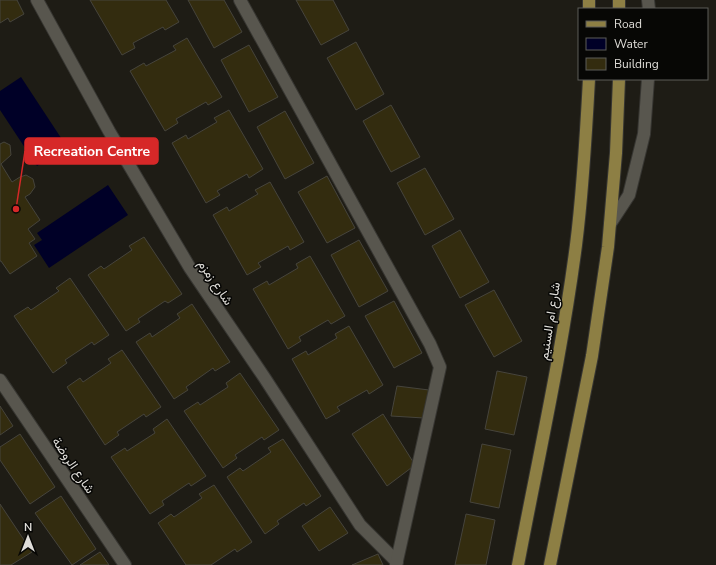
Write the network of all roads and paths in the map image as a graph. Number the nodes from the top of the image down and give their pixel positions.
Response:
1 (37, 0) edge
2 (240, 0) edge
3 (589, 80) edge
4 (619, 80) edge
5 (648, 80) edge
6 (610, 224) junction
7 (0, 380) edge
8 (397, 564) edge
9 (125, 565) edge
10 (518, 565) edge
11 (550, 565) edge

1 - 8 street, شارع زمزم
2 - 8 street
3 - 10 main road, شارع ام السنيم
4 - 6 main road
5 - 6 street
6 - 11 main road
7 - 9 street, شارع الروضة

